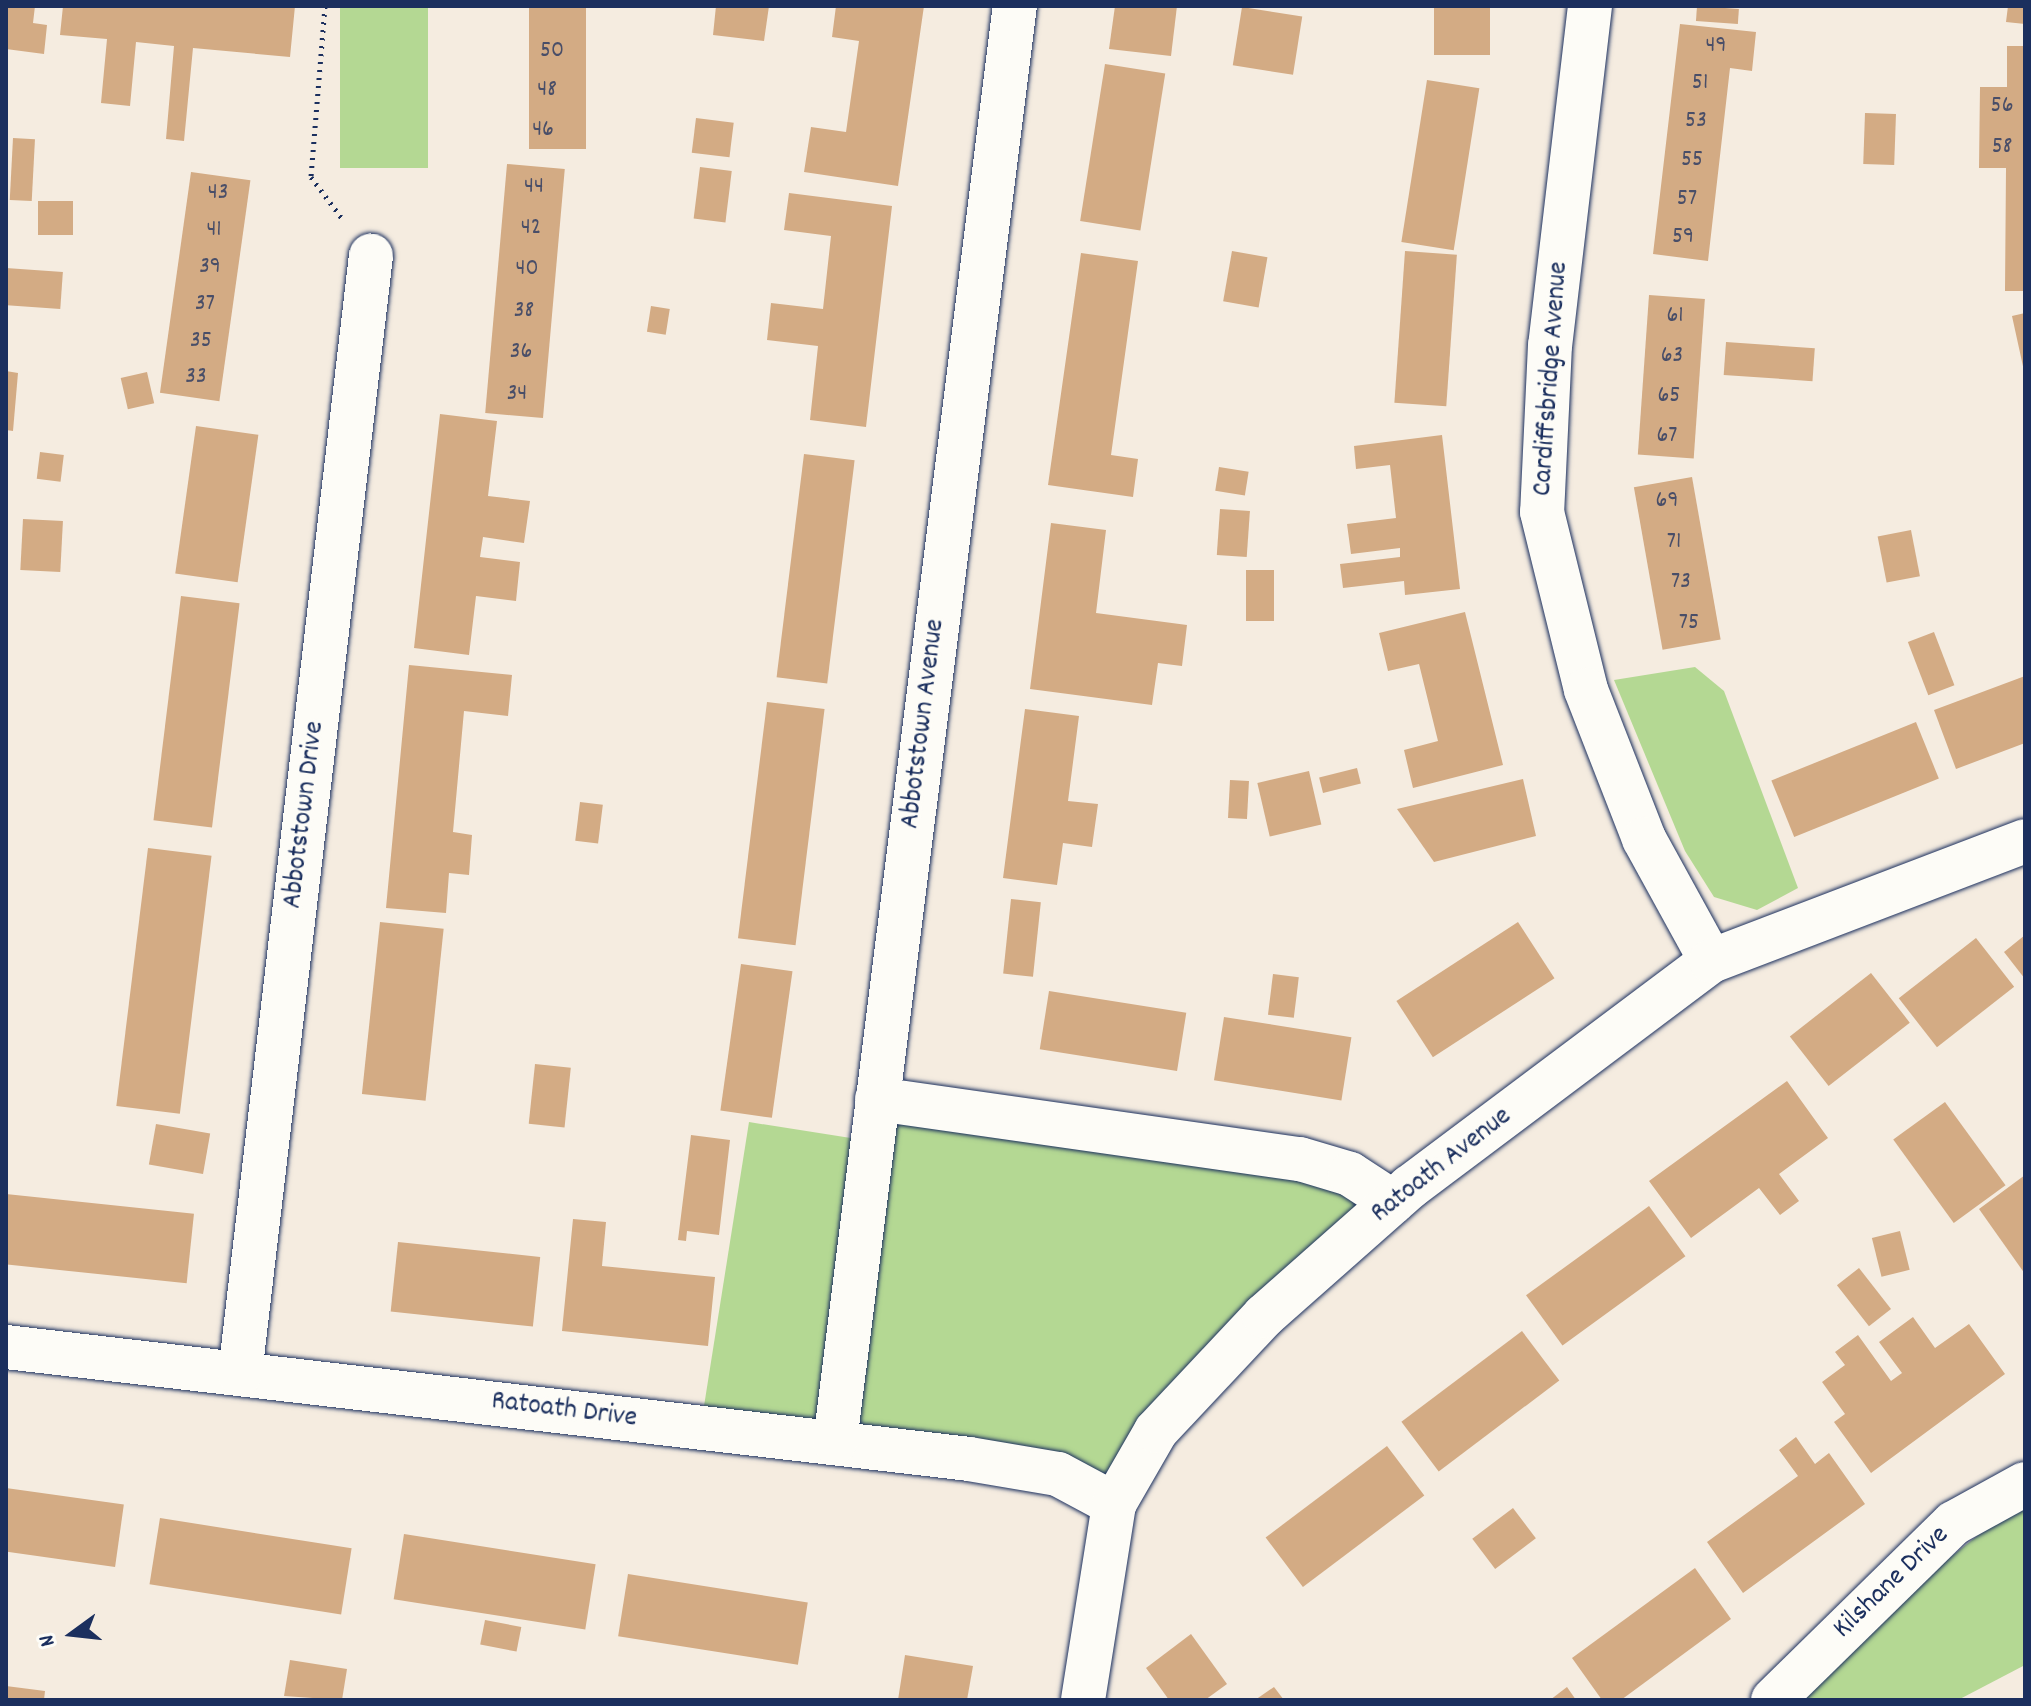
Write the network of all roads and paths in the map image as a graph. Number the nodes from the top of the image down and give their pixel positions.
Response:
1 (325, 6) edge
2 (1015, 6) edge
3 (1590, 6) edge
4 (371, 256) joint
5 (2025, 841) edge
6 (1711, 961) junction
7 (877, 1099) junction
8 (1393, 1202) junction
9 (6, 1347) edge
10 (240, 1374) junction
11 (835, 1442) junction
12 (2025, 1484) edge
13 (1114, 1504) junction
14 (1083, 1700) edge
15 (1773, 1700) edge

1 - 4 path
2 - 7 street, Abbotstown Avenue
3 - 6 street, Cardiffsbridge Avenue
4 - 10 street, Abbotstown Drive
5 - 6 street, Ratoath Avenue
6 - 8 street, Ratoath Avenue
7 - 8 street
7 - 11 street, Abbotstown Avenue
8 - 13 street, Ratoath Avenue
9 - 10 street, Ratoath Drive
10 - 11 street, Ratoath Drive
11 - 13 street, Ratoath Drive
12 - 15 street, Kilshane Drive
13 - 14 street, Ratoath Avenue

